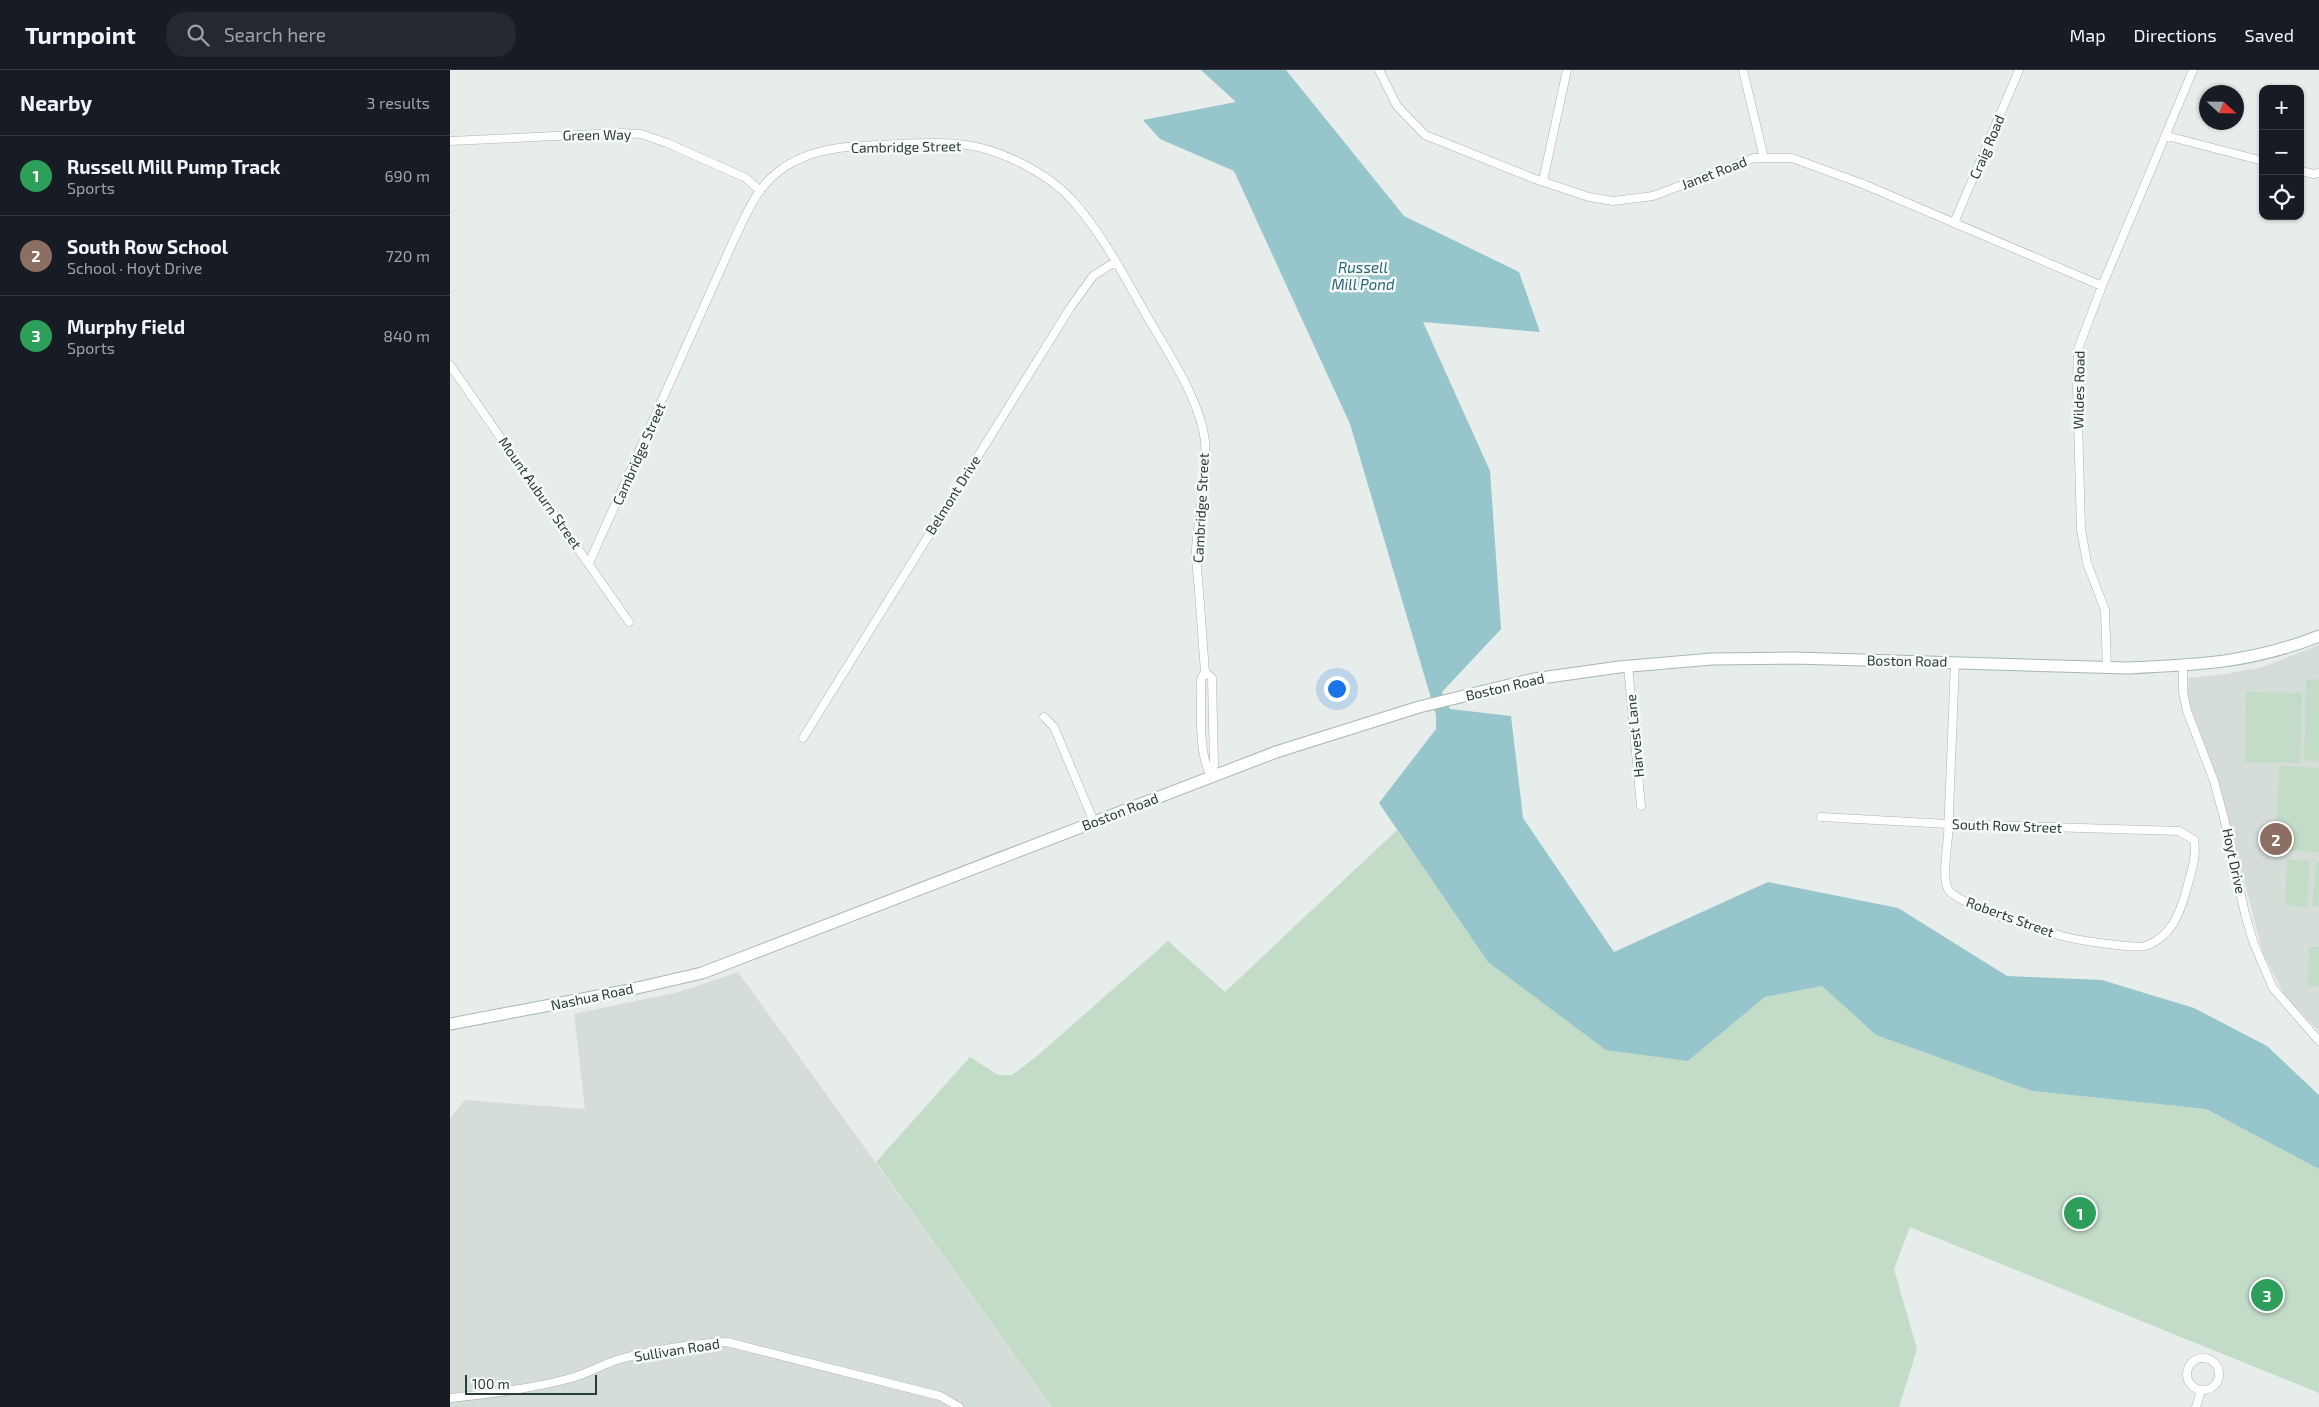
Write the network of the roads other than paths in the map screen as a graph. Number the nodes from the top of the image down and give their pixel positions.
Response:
1 (1379, 70) edge
2 (1567, 70) edge
3 (1743, 70) edge
4 (2019, 70) edge
5 (2193, 70) edge
6 (2167, 136) junction
7 (450, 141) edge
8 (1764, 158) junction
9 (2259, 160) edge
10 (2304, 172) edge
11 (2319, 173) edge
12 (1543, 182) junction
13 (760, 191) junction
14 (1954, 223) junction
15 (1115, 262) junction
16 (2102, 286) junction
17 (450, 365) edge
18 (589, 563) junction
19 (629, 622) dead end
20 (2319, 636) edge
21 (1955, 662) junction
22 (1628, 666) junction
23 (2183, 666) junction
24 (2107, 668) junction
25 (1044, 717) dead end
26 (803, 738) dead end
27 (1211, 777) junction
28 (1641, 806) dead end
29 (1820, 817) dead end
30 (1094, 822) junction
31 (1948, 824) junction
32 (2192, 839) joint
33 (732, 962) joint
34 (450, 1024) edge
35 (2319, 1041) edge
36 (2201, 1391) junction
37 (450, 1398) edge
38 (960, 1407) edge
39 (2196, 1407) edge

1 - 12 street, Janet Road
2 - 12 street
3 - 8 street
4 - 14 street, Craig Road
5 - 6 street, Wildes Road
6 - 9 street
6 - 16 street, Wildes Road
7 - 13 street, Green Way
8 - 12 street, Janet Road
8 - 14 street, Janet Road
10 - 11 street
13 - 15 street, Cambridge Street
13 - 18 street, Cambridge Street
14 - 16 street, Janet Road
15 - 26 street, Belmont Drive
15 - 27 street, Cambridge Street
16 - 24 street, Wildes Road
17 - 18 street, Mount Auburn Street
18 - 19 street, Mount Auburn Street
20 - 23 main road, Boston Road
21 - 22 main road, Boston Road
21 - 24 main road, Boston Road
21 - 31 street, Roberts Street
22 - 27 main road, Boston Road
22 - 28 street, Harvest Lane
23 - 24 main road, Boston Road
23 - 35 street, Hoyt Drive
25 - 30 street
27 - 30 main road, Boston Road
29 - 31 street, South Row Street
30 - 33 main road, Boston Road
31 - 32 street, South Row Street
31 - 32 street, Roberts Street
33 - 34 main road, Nashua Road
36 - 36 street
36 - 39 street
37 - 38 street, Sullivan Road

